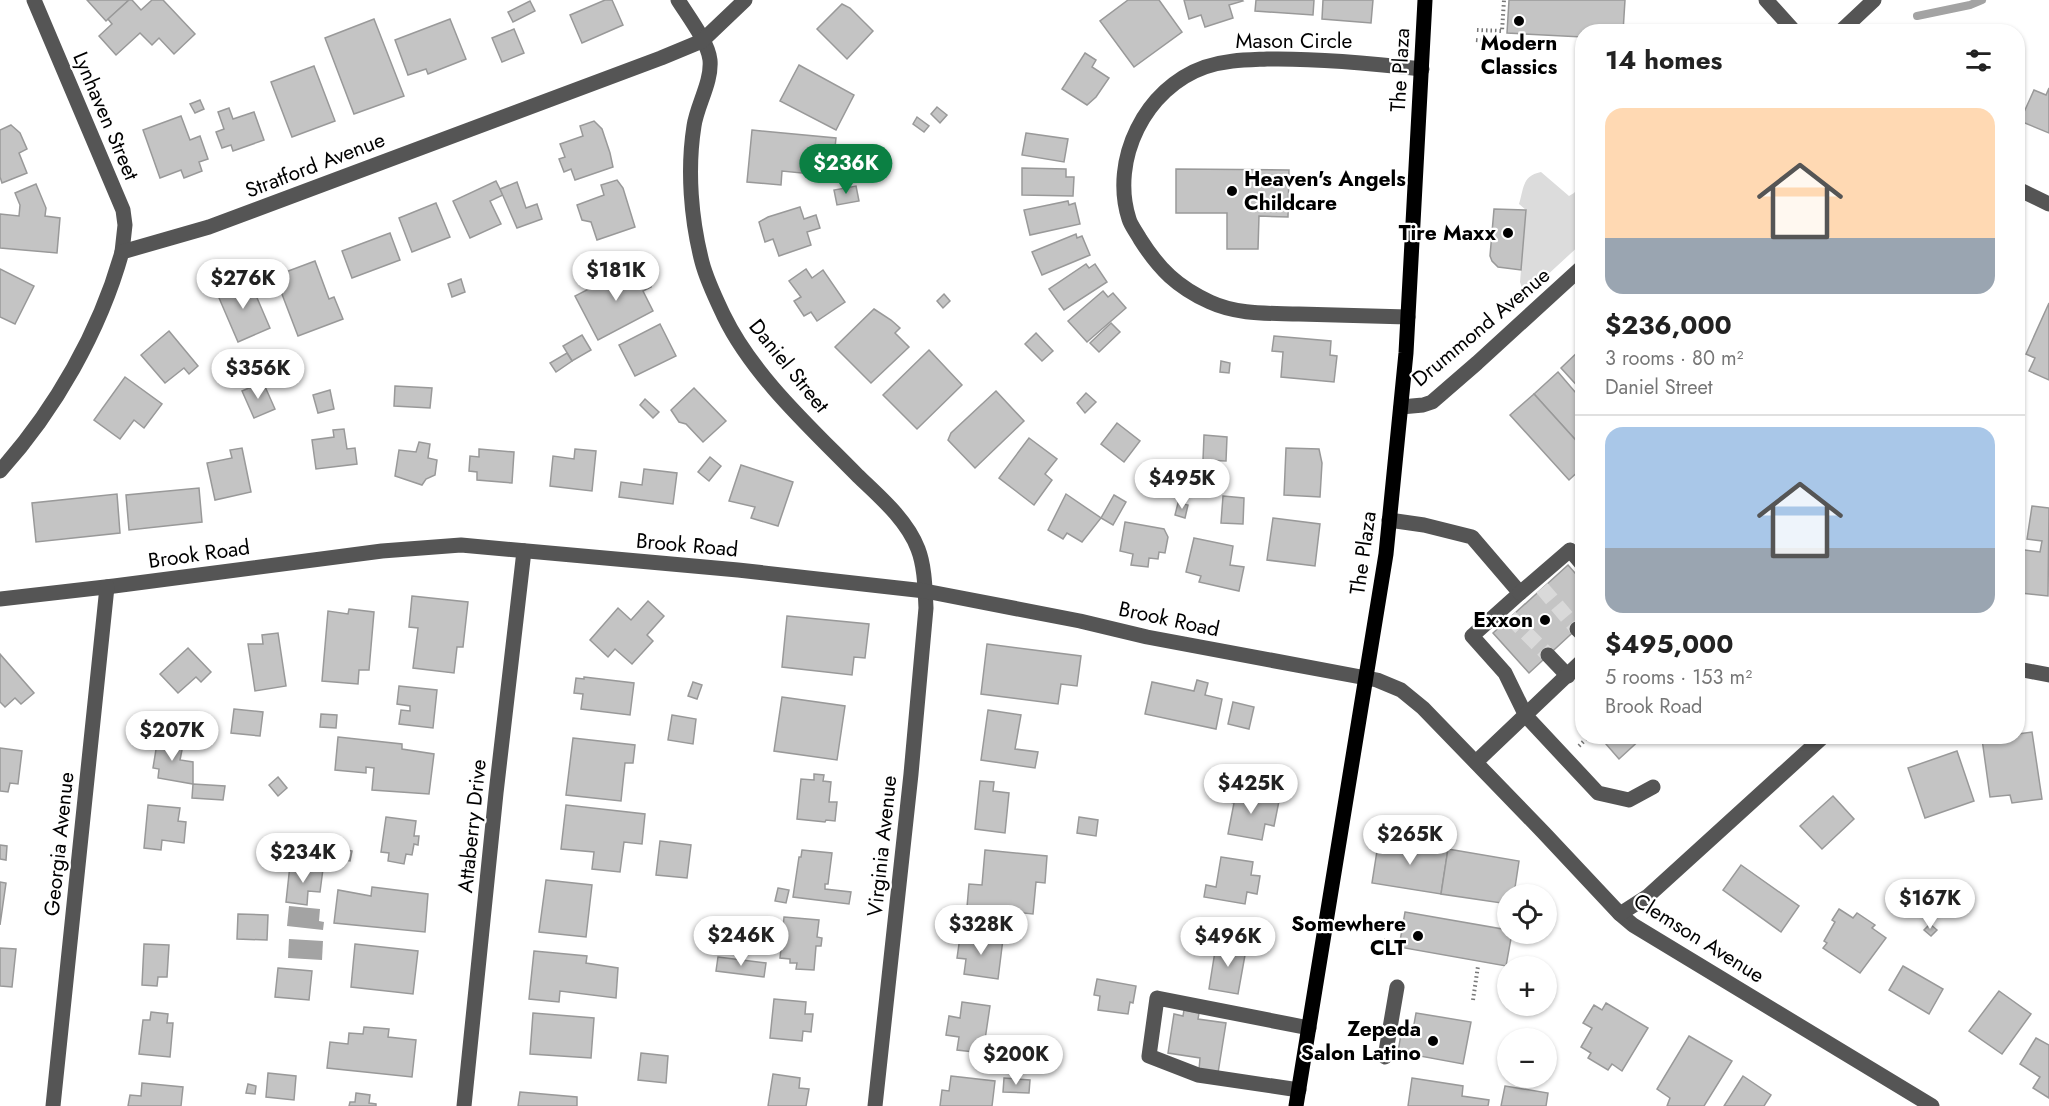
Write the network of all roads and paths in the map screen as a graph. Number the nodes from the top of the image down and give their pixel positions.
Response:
1 (34, 0) edge
2 (678, 0) edge
3 (745, 0) edge
4 (1425, 0) edge
5 (1504, 0) edge
6 (1766, 0) edge
7 (1874, 0) edge
8 (1788, 24) edge
9 (1848, 24) edge
10 (1477, 30) dead end
11 (1476, 40) dead end
12 (702, 41) junction
13 (1508, 43) dead end
14 (1422, 69) junction
15 (2025, 192) edge
16 (2049, 204) edge
17 (122, 252) junction
18 (1575, 273) edge
19 (1408, 317) junction
20 (1401, 407) junction
21 (0, 471) edge
22 (1389, 520) junction
23 (524, 551) junction
24 (1575, 556) edge
25 (107, 587) junction
26 (925, 591) junction
27 (1520, 593) junction
28 (0, 599) edge
29 (1548, 655) tunnel mouth
30 (1575, 669) edge
31 (2025, 670) edge
32 (2049, 675) edge
33 (1568, 676) junction
34 (1365, 678) junction
35 (1526, 716) junction
36 (1815, 744) edge
37 (1476, 762) junction
38 (1653, 787) dead end
39 (1620, 914) junction
40 (1384, 940) dead end
41 (1390, 941) dead end
42 (1478, 966) dead end
43 (1397, 987) dead end
44 (1473, 1000) dead end
45 (1308, 1028) junction
46 (1384, 1057) dead end
47 (1299, 1090) junction
48 (53, 1106) edge
49 (464, 1106) edge
50 (875, 1106) edge
51 (1296, 1106) edge
52 (1932, 1106) edge

1 - 17 street, Lynhaven Street
2 - 12 street, Daniel Street
3 - 12 street, Stratford Avenue
4 - 14 main road, The Plaza
5 - 10 path
6 - 8 street
7 - 9 street
11 - 13 path
12 - 17 street, Stratford Avenue
12 - 26 street, Daniel Street
14 - 19 main road, The Plaza
14 - 19 street, Mason Circle
15 - 16 street
17 - 21 street
18 - 20 street, Drummond Avenue
19 - 20 main road, The Plaza
20 - 22 main road, The Plaza
22 - 27 street
22 - 34 main road, The Plaza
23 - 25 street, Brook Road
23 - 26 street, Brook Road
23 - 49 street, Attaberry Drive
24 - 27 street
25 - 28 street, Brook Road
25 - 48 street, Georgia Avenue
26 - 34 street, Brook Road
26 - 50 street, Virginia Avenue
27 - 35 street
29 - 33 street
30 - 33 street
31 - 32 street
33 - 35 street
34 - 37 street, Clemson Avenue
34 - 45 main road, The Plaza
35 - 37 street
35 - 38 street
36 - 39 street
37 - 39 street, Clemson Avenue
39 - 52 street, Clemson Avenue
40 - 41 path
42 - 44 path
43 - 46 street
45 - 47 main road, The Plaza
45 - 47 street
47 - 51 main road, The Plaza

